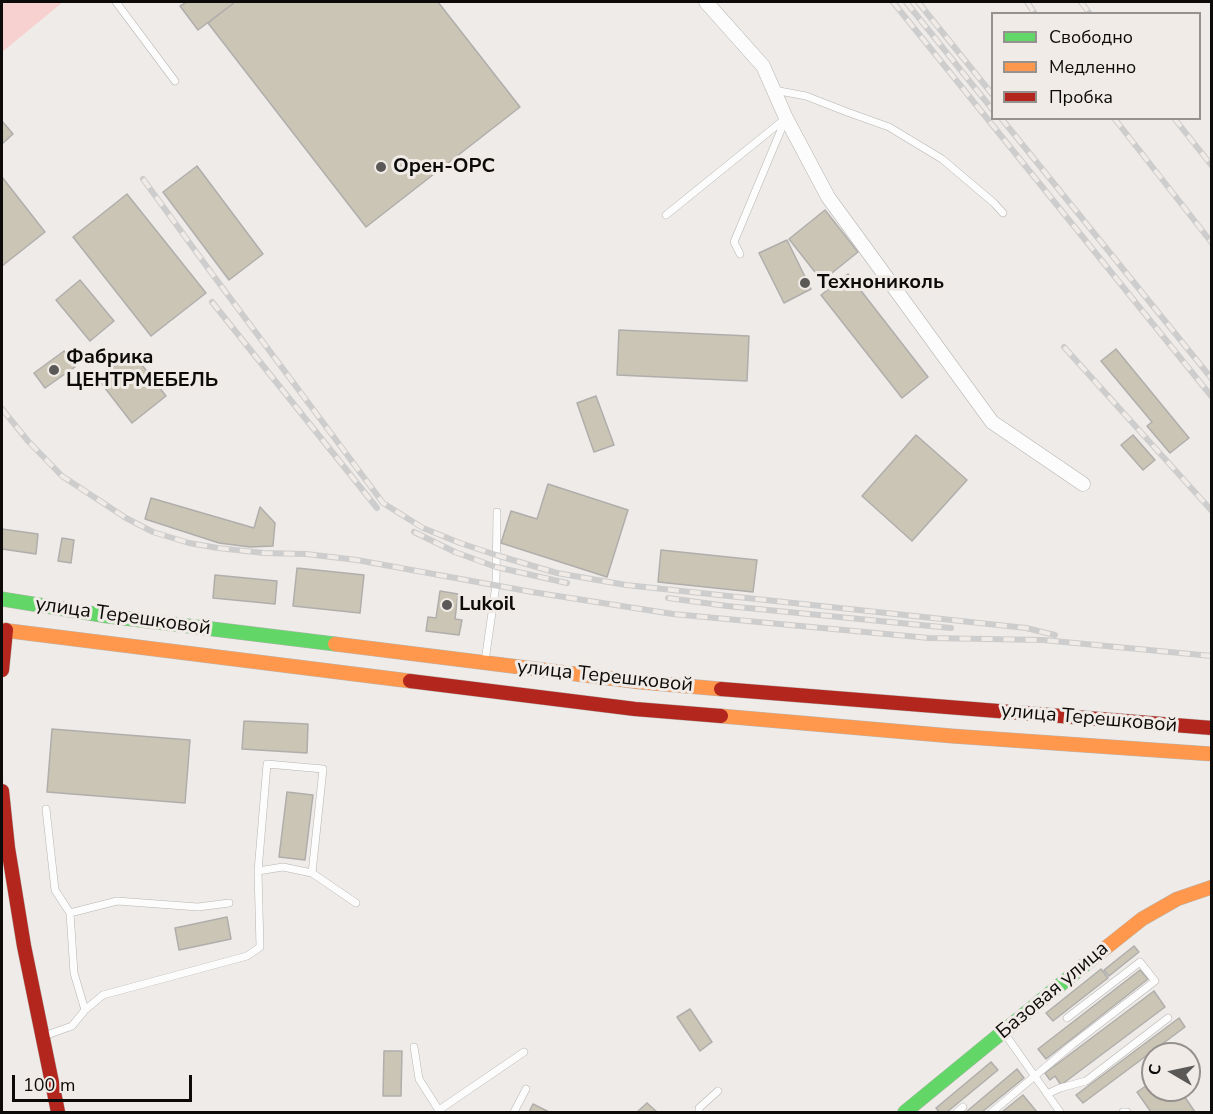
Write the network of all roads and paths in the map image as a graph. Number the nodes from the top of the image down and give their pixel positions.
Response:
1 (116, 2) edge
2 (706, 2) edge
3 (175, 81) dead end
4 (774, 90) junction
5 (786, 118) junction
6 (1003, 213) dead end
7 (666, 215) dead end
8 (740, 254) dead end
9 (1083, 484) dead end
10 (497, 512) dead end
11 (6, 615) edge
12 (2, 670) edge
13 (483, 677) junction
14 (1212, 728) edge
15 (1212, 754) edge
16 (2, 791) edge
17 (46, 809) dead end
18 (258, 871) junction
19 (312, 873) junction
20 (1212, 886) edge
21 (229, 903) dead end
22 (357, 903) dead end
23 (70, 913) junction
24 (84, 1010) junction
25 (1067, 1018) dead end
26 (1168, 1018) dead end
27 (1003, 1032) junction
28 (42, 1036) junction
29 (414, 1047) dead end
30 (524, 1052) dead end
31 (1034, 1076) junction
32 (526, 1089) dead end
33 (718, 1091) dead end
34 (1047, 1094) junction
35 (963, 1107) dead end
36 (440, 1111) edge
37 (58, 1113) edge
38 (514, 1113) edge
39 (699, 1113) edge
40 (906, 1113) edge
41 (957, 1113) edge
42 (992, 1113) edge
43 (1060, 1113) edge

1 - 3 lane
2 - 4 street
4 - 5 street
4 - 6 lane
5 - 7 lane
5 - 8 lane
5 - 9 street
10 - 13 lane
11 - 12 main road
11 - 13 main road, улица Терешковой
11 - 13 main road, улица Терешковой
13 - 14 main road, улица Терешковой
13 - 15 main road, улица Терешковой
16 - 28 main road
17 - 23 lane
18 - 19 lane
18 - 19 lane
18 - 24 lane
19 - 22 lane
20 - 27 main road, Базовая улица
21 - 23 lane
23 - 24 lane
24 - 28 lane
25 - 31 lane
26 - 34 lane
27 - 31 lane
27 - 40 main road, Базовая улица
28 - 37 main road
29 - 36 lane
30 - 36 lane
31 - 34 lane
31 - 42 lane
32 - 38 lane
33 - 39 lane
34 - 43 lane
35 - 41 lane

